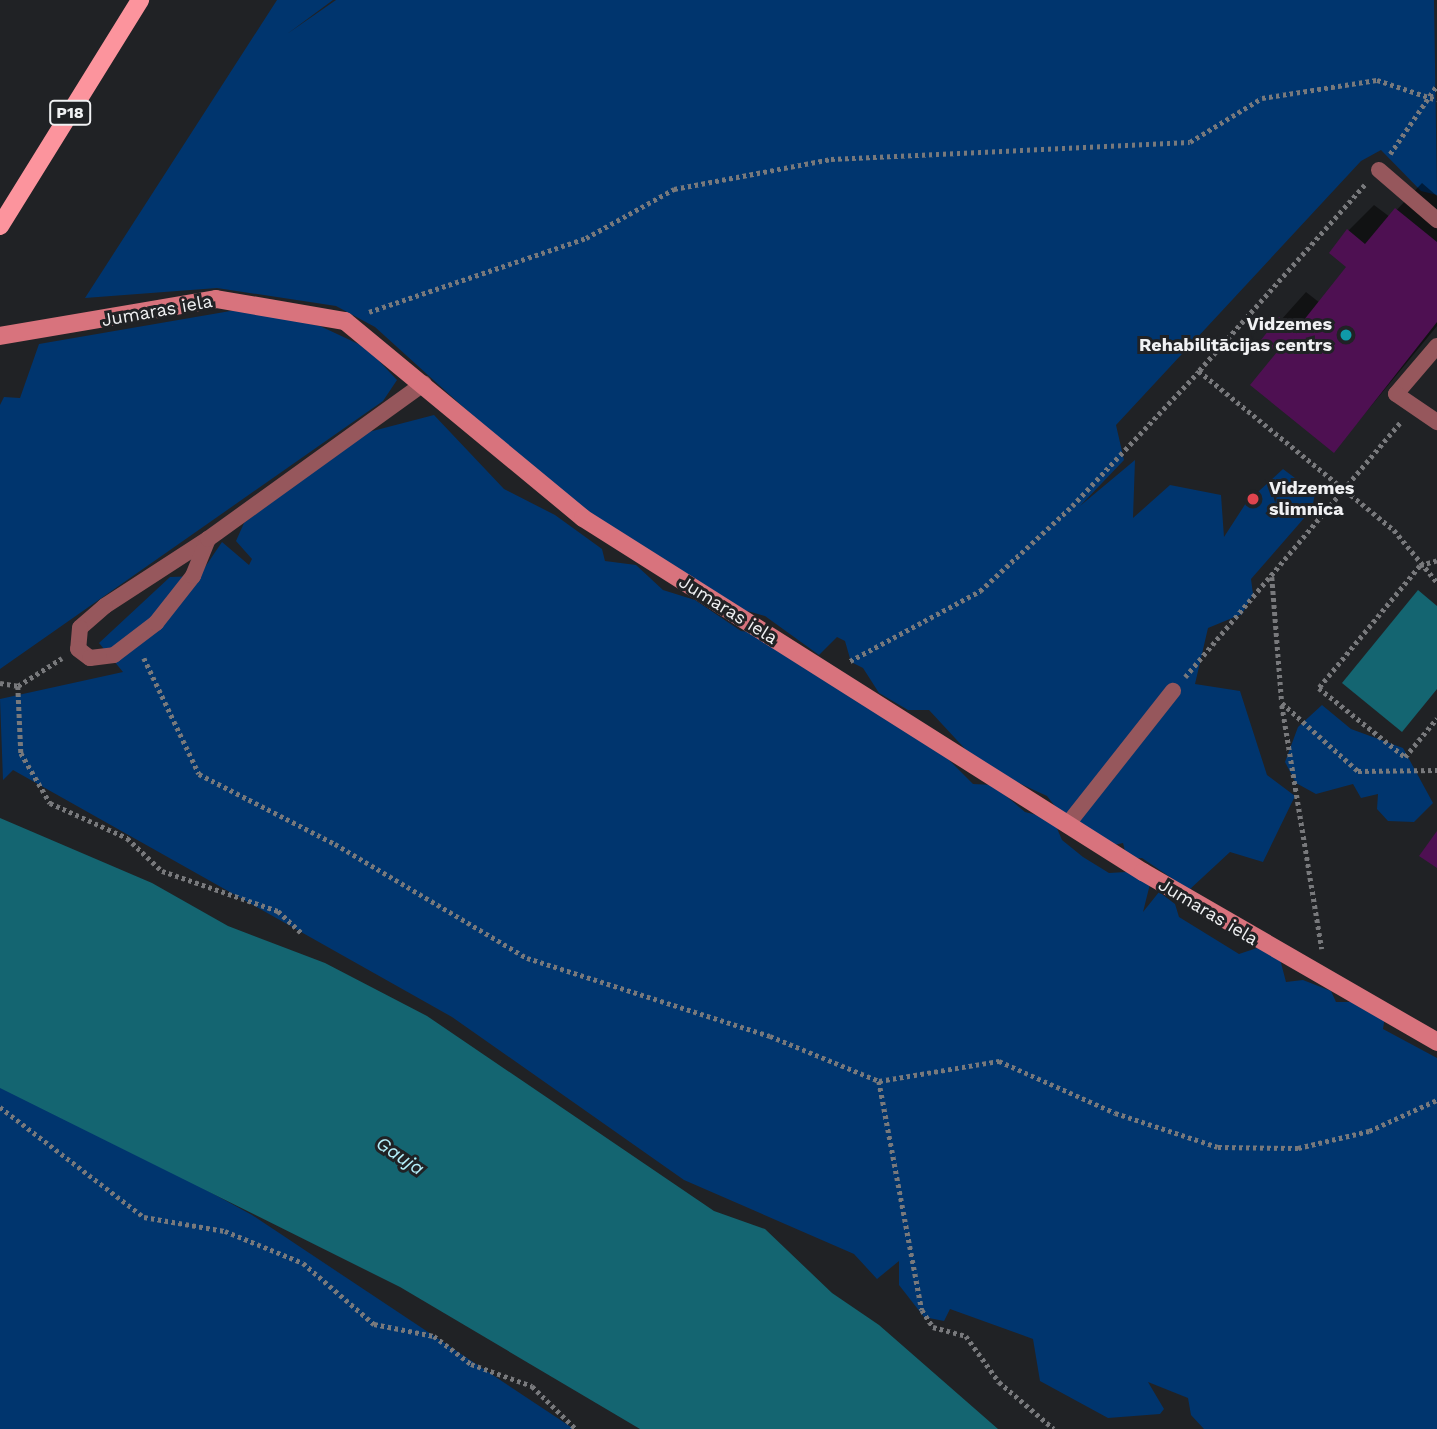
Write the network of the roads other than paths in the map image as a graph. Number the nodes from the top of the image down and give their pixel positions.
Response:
1 (140, 0) edge
2 (1379, 170) road end
3 (1437, 220) edge
4 (0, 226) edge
5 (0, 336) edge
6 (1437, 346) edge
7 (424, 383) junction
8 (1437, 422) edge
9 (208, 539) junction
10 (1173, 691) road end
11 (1067, 825) junction
12 (1437, 1042) edge

1 - 4 main road, P18
2 - 3 lane
5 - 7 street, Jumaras iela
6 - 8 lane
7 - 9 lane
7 - 11 street, Jumaras iela
9 - 9 lane
10 - 11 lane
11 - 12 street, Jumaras iela

